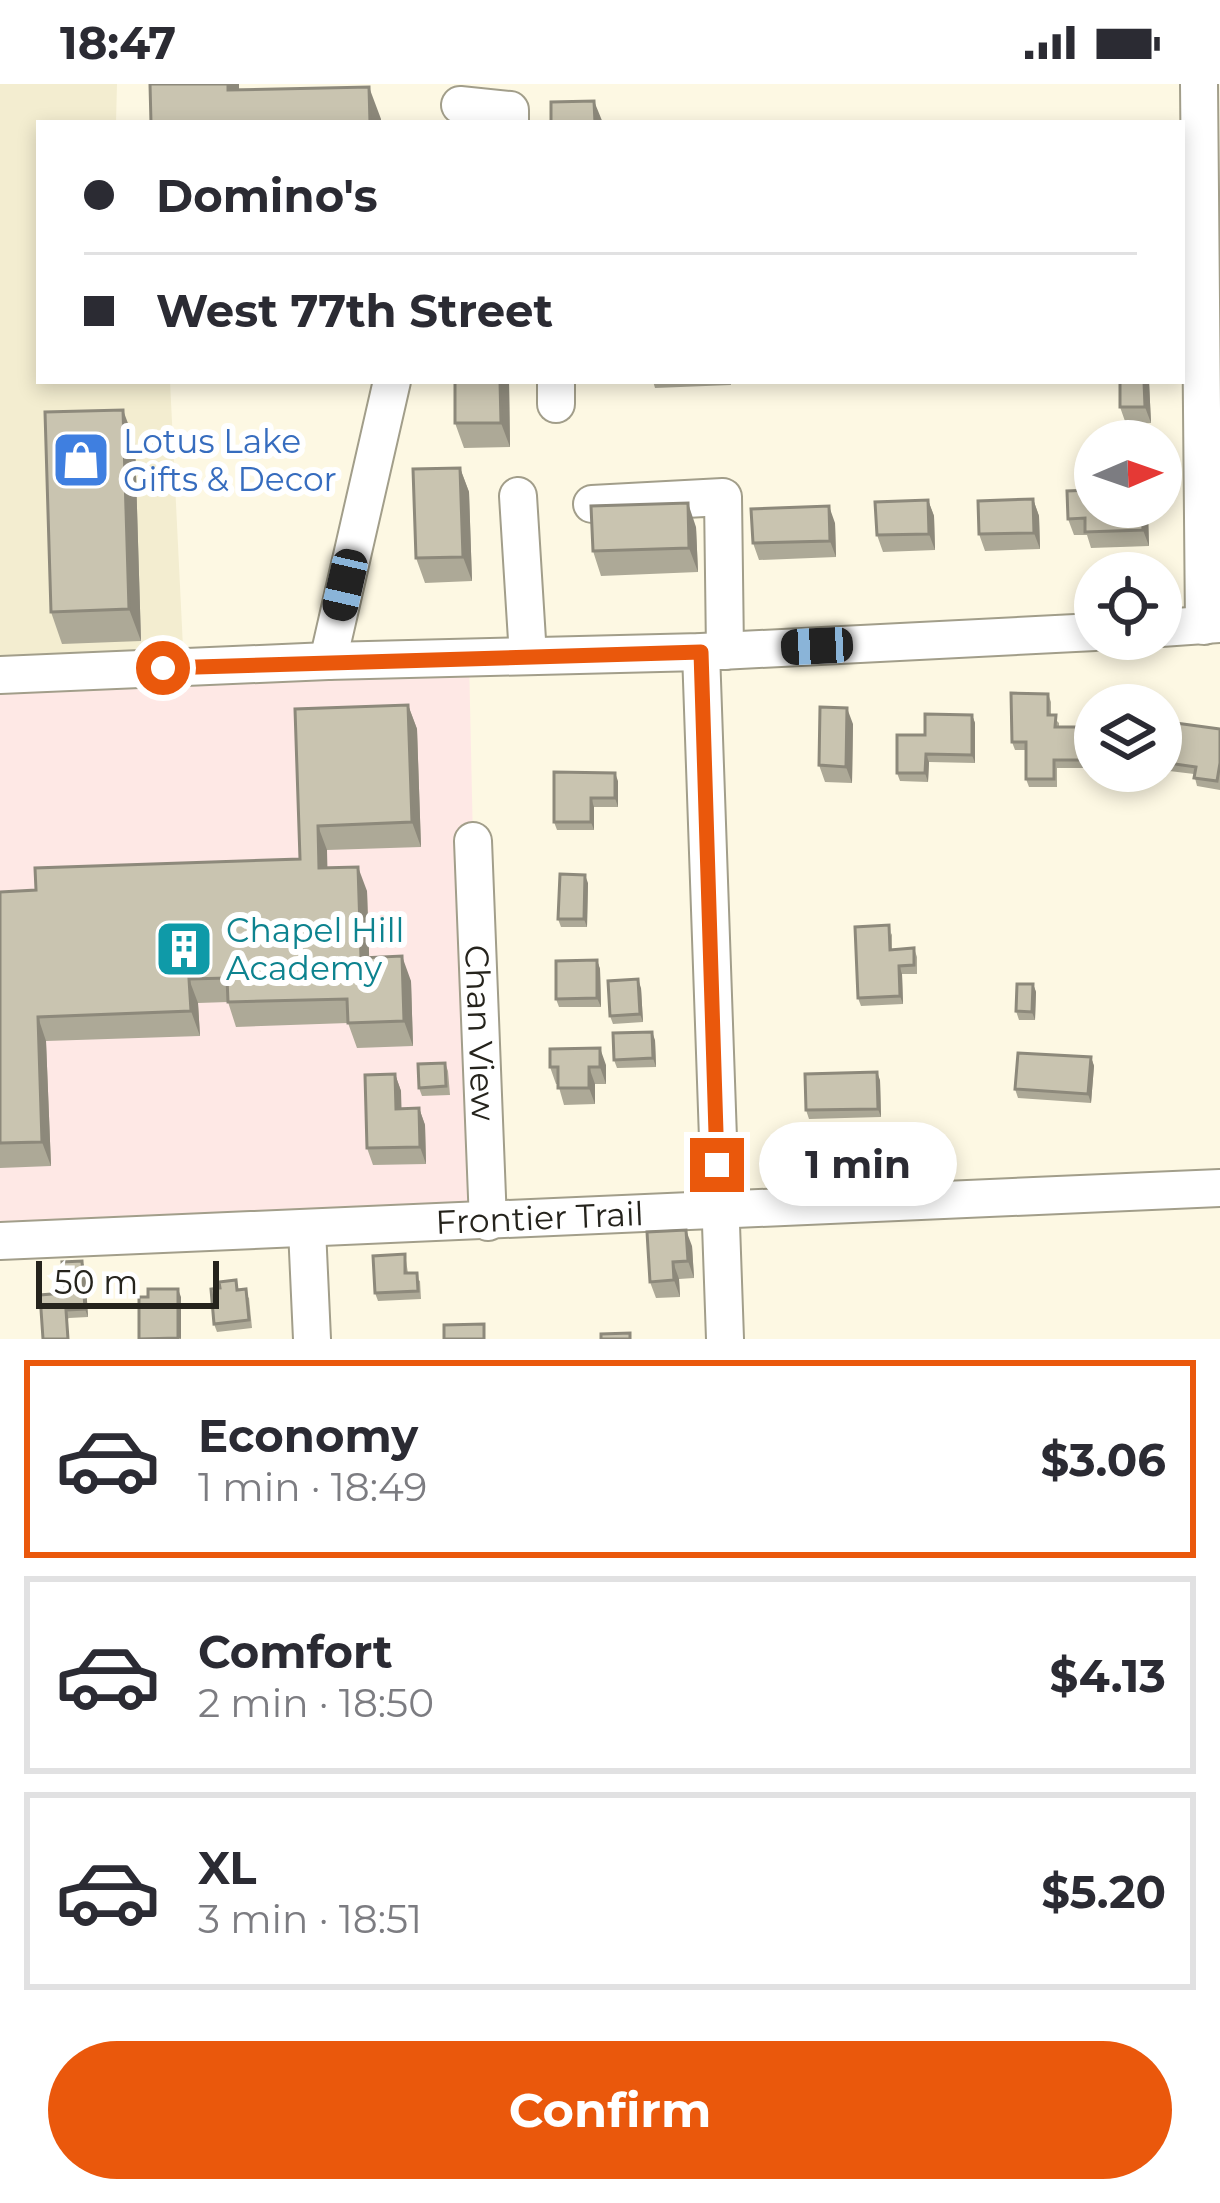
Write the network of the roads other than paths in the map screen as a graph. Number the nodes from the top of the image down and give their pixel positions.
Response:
1 (1199, 84) edge
2 (460, 104) edge
3 (510, 120) edge
4 (1191, 261) edge
5 (391, 384) edge
6 (518, 496) dead end
7 (592, 504) edge
8 (1212, 625) edge
9 (1182, 627) edge
10 (1074, 633) edge
11 (713, 651) junction
12 (529, 656) junction
13 (328, 662) junction
14 (0, 675) edge
15 (472, 842) dead end
16 (1220, 1188) edge
17 (718, 1211) junction
18 (488, 1222) junction
19 (308, 1229) junction
20 (0, 1241) edge
21 (312, 1339) edge
22 (724, 1339) edge

1 - 4 street
2 - 3 street
4 - 8 street
5 - 13 street
6 - 12 street
7 - 11 street
8 - 9 street
10 - 11 street
11 - 12 street
11 - 17 street
12 - 13 street
13 - 14 street
15 - 18 street, Chan View
16 - 17 street, Frontier Trail
17 - 18 street, Frontier Trail
17 - 22 street
18 - 19 street, Frontier Trail
19 - 20 street, Frontier Trail
19 - 21 street

